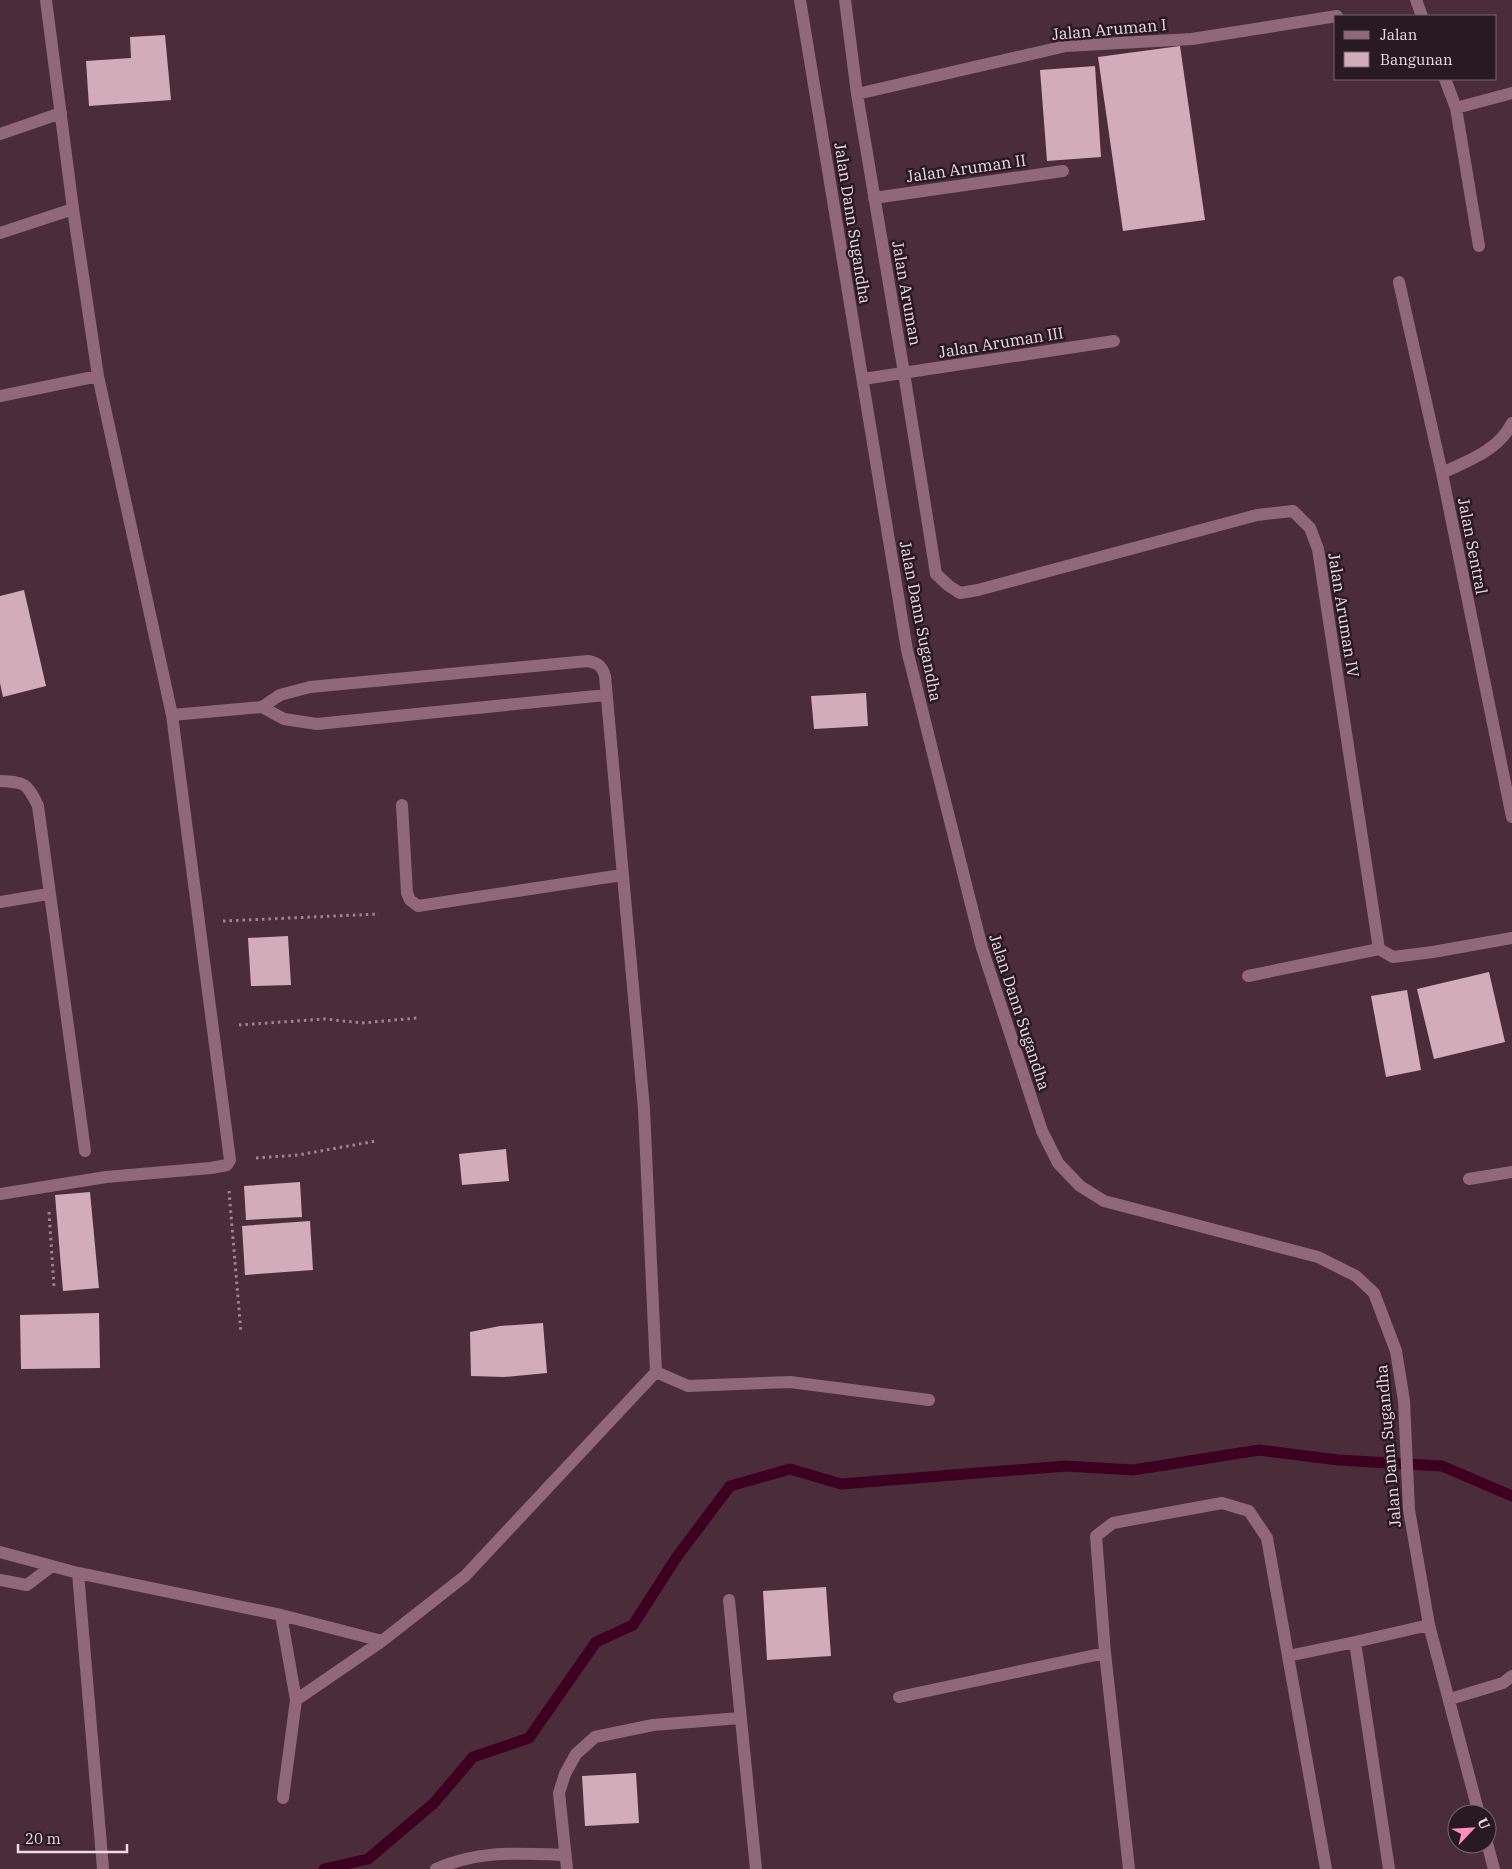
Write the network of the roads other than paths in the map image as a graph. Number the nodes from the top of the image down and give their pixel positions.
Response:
1 (46, 0) edge
2 (800, 0) edge
3 (845, 0) edge
4 (1416, 0) edge
5 (1422, 15) edge
6 (1334, 16) edge
7 (1445, 80) edge
8 (1512, 93) edge
9 (857, 94) junction
10 (1456, 108) junction
11 (61, 113) junction
12 (0, 134) edge
13 (1063, 171) dead end
14 (874, 198) junction
15 (73, 209) junction
16 (0, 233) edge
17 (1480, 246) dead end
18 (1399, 282) dead end
19 (1114, 341) dead end
20 (904, 373) junction
21 (98, 376) junction
22 (862, 379) junction
23 (0, 396) edge
24 (1512, 423) edge
25 (1442, 473) junction
26 (948, 586) joint
27 (606, 695) junction
28 (262, 707) junction
29 (172, 715) junction
30 (0, 781) edge
31 (402, 805) dead end
32 (1512, 817) edge
33 (622, 875) junction
34 (48, 894) junction
35 (0, 902) edge
36 (1512, 938) edge
37 (1379, 949) junction
38 (1248, 976) dead end
39 (85, 1151) dead end
40 (1512, 1172) edge
41 (1469, 1179) dead end
42 (0, 1194) edge
43 (656, 1372) junction
44 (929, 1400) dead end
45 (0, 1552) edge
46 (52, 1566) junction
47 (78, 1573) junction
48 (0, 1580) edge
49 (729, 1600) dead end
50 (281, 1615) junction
51 (1429, 1625) junction
52 (382, 1640) junction
53 (1355, 1642) junction
54 (1105, 1653) junction
55 (1288, 1656) junction
56 (1512, 1676) edge
57 (899, 1697) dead end
58 (1450, 1699) junction
59 (296, 1700) junction
60 (740, 1718) junction
61 (283, 1798) dead end
62 (1476, 1804) edge
63 (1490, 1854) edge
64 (565, 1855) junction
65 (103, 1869) edge
66 (436, 1869) edge
67 (567, 1869) edge
68 (756, 1869) edge
69 (1129, 1869) edge
70 (1326, 1869) edge
71 (1390, 1869) edge
72 (1494, 1869) edge

1 - 11 street
2 - 22 street, Jalan Dann Sugandha
3 - 9 street, Jalan Aruman
4 - 5 street
6 - 9 street, Jalan Aruman I
7 - 10 street
8 - 10 street
9 - 14 street, Jalan Aruman
10 - 17 street
11 - 12 street
11 - 15 street
13 - 14 street, Jalan Aruman II
14 - 20 street, Jalan Aruman
15 - 16 street
15 - 21 street
18 - 25 street, Jalan Sentral
19 - 20 street, Jalan Aruman III
20 - 22 street, Jalan Aruman III
20 - 26 street, Jalan Aruman
21 - 23 street
21 - 29 street
22 - 51 street, Jalan Dann Sugandha
24 - 25 street
25 - 32 street, Jalan Sentral
26 - 37 street, Jalan Aruman IV
27 - 28 street
27 - 28 street
27 - 33 street
28 - 29 street
29 - 42 street
30 - 34 street
31 - 33 street
33 - 43 street
34 - 35 street
34 - 39 street
36 - 37 street
37 - 38 street
40 - 41 street
43 - 44 street
43 - 52 street
45 - 46 street
46 - 47 street
46 - 48 street
47 - 50 street
47 - 65 street
49 - 60 street
50 - 52 street
50 - 59 street
51 - 53 street
51 - 58 street, Jalan Dann Sugandha
52 - 59 street
53 - 55 street
53 - 71 street
54 - 55 street
54 - 57 street
54 - 69 street
55 - 70 street
56 - 58 street
58 - 62 street, Jalan Dann Sugandha
59 - 61 street
60 - 64 street
60 - 68 street
63 - 72 street
64 - 66 street
64 - 67 street

